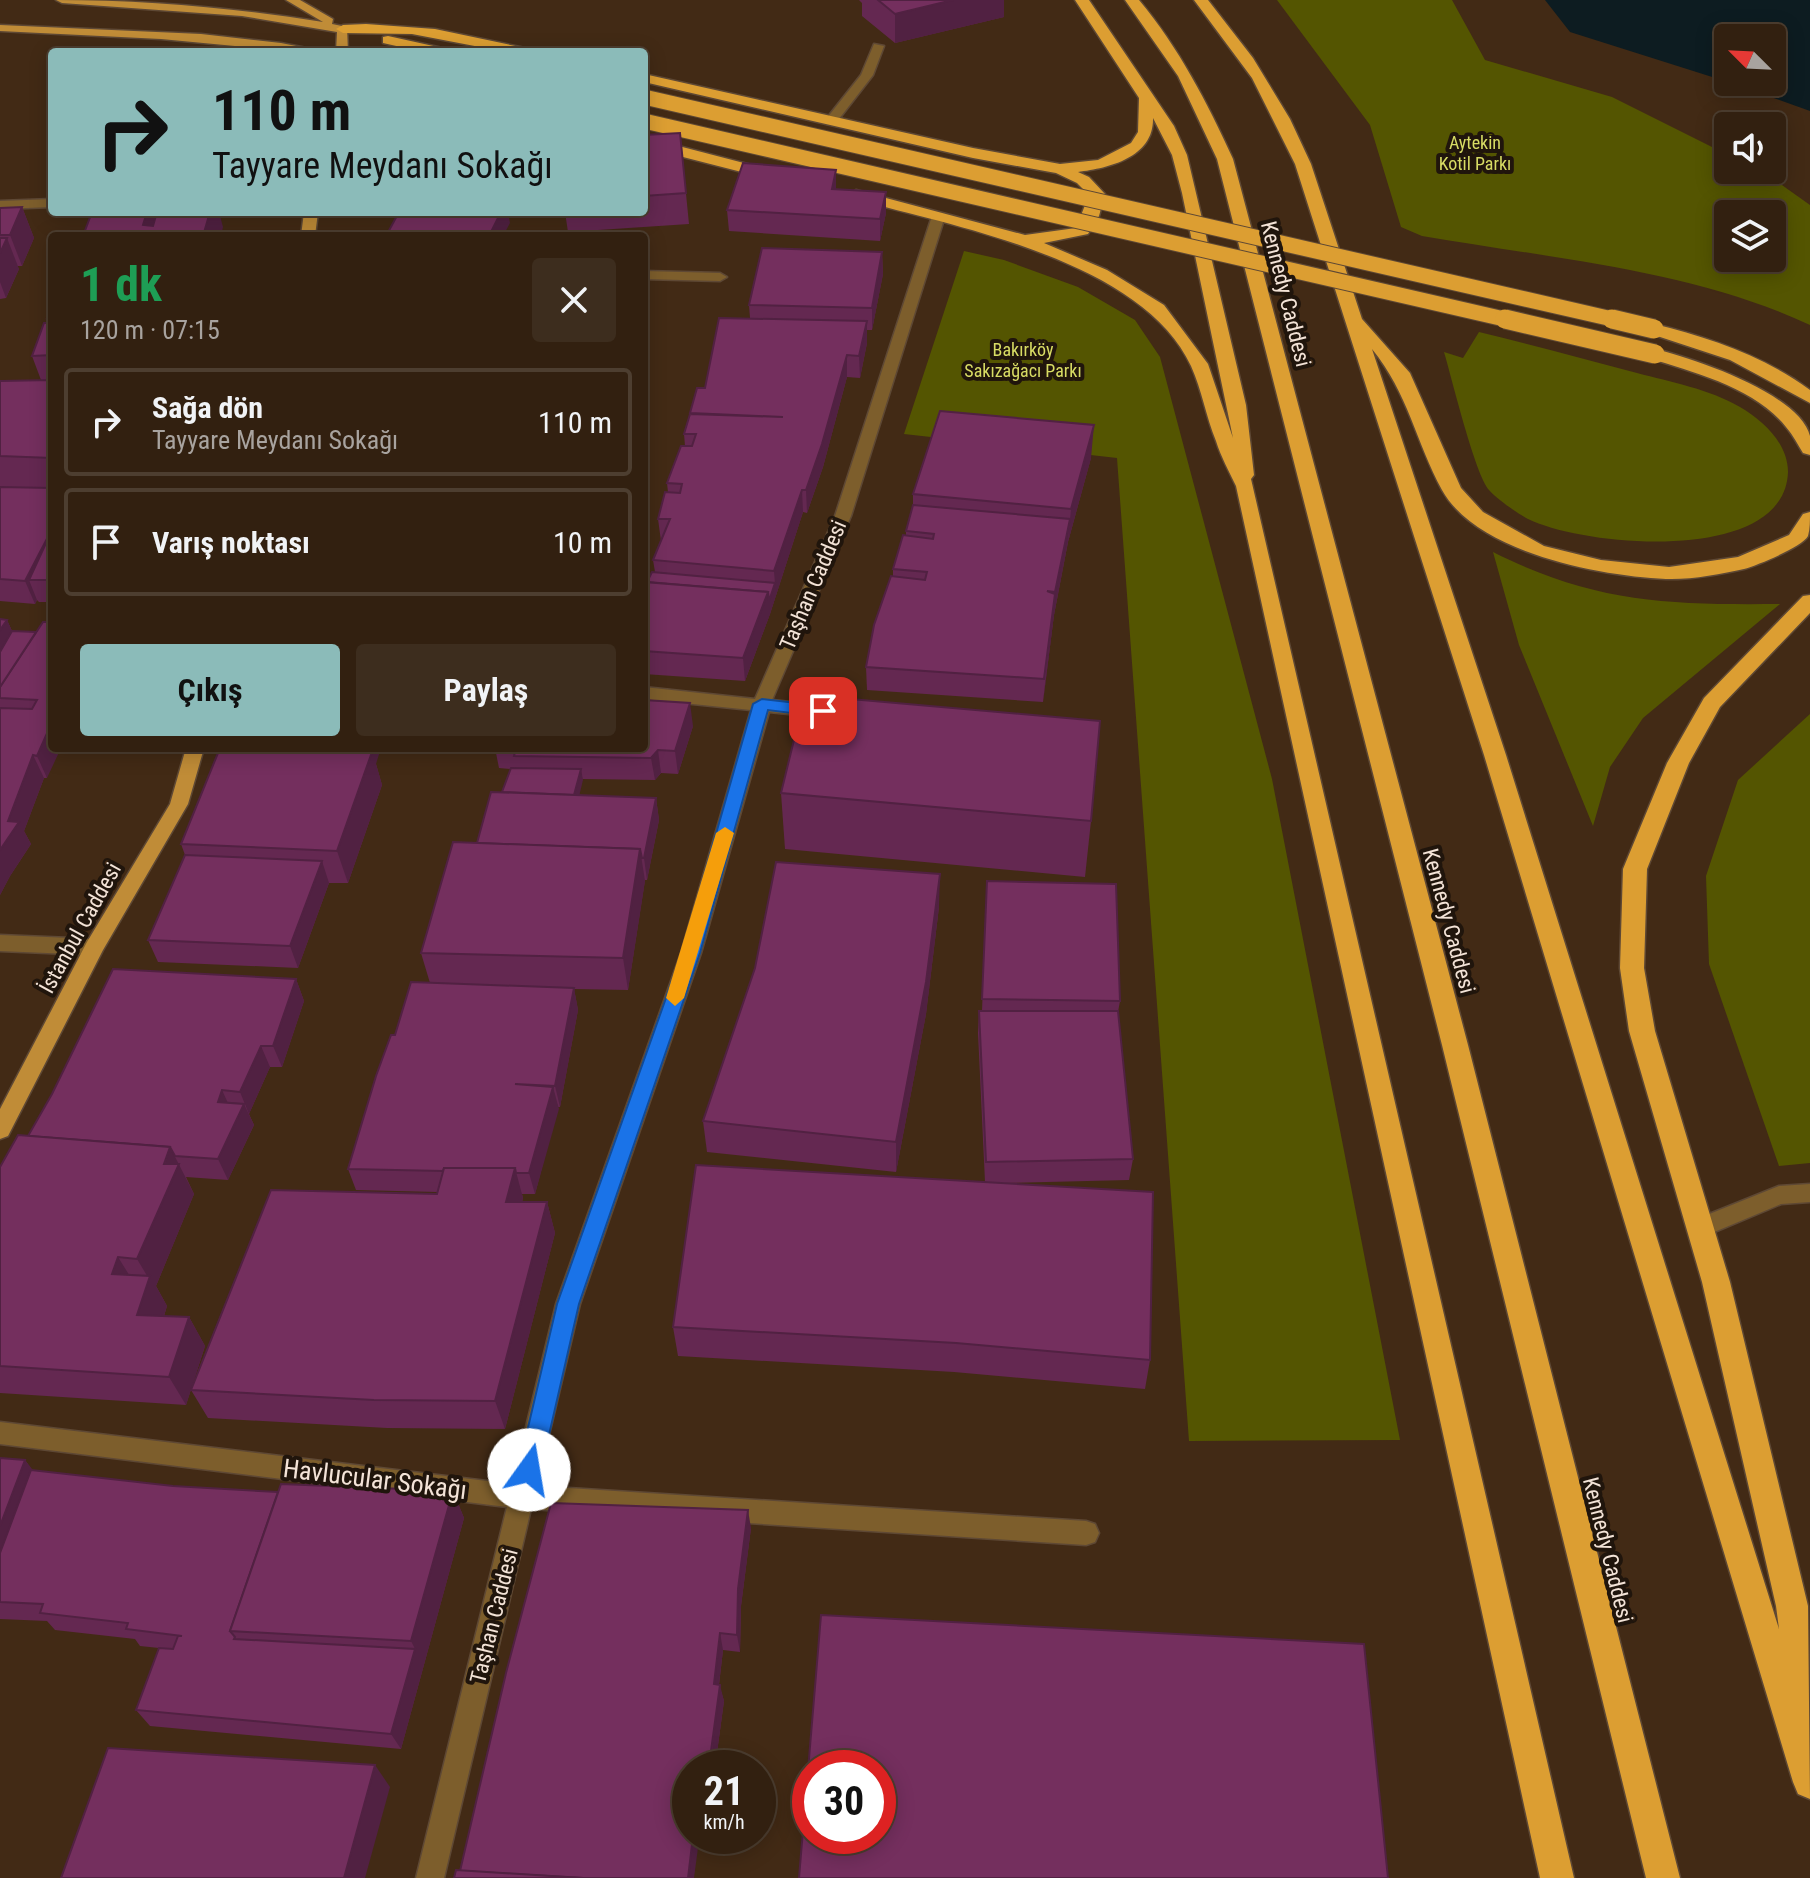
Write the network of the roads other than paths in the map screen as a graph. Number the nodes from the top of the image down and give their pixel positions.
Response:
1 (62, 0) edge
2 (292, 0) edge
3 (1082, 0) edge
4 (1132, 0) edge
5 (1201, 0) edge
6 (0, 28) edge
7 (343, 29) junction
8 (878, 46) dead end
9 (293, 48) edge
10 (342, 48) edge
11 (425, 48) edge
12 (506, 48) edge
13 (648, 79) edge
14 (648, 98) edge
15 (1146, 98) junction
16 (831, 121) junction
17 (648, 122) edge
18 (648, 143) edge
19 (1060, 169) junction
20 (787, 178) edge
21 (832, 190) edge
22 (48, 203) edge
23 (0, 205) edge
24 (938, 216) junction
25 (1022, 239) junction
26 (648, 275) edge
27 (720, 277) dead end
28 (1350, 311) junction
29 (1810, 398) edge
30 (1810, 449) edge
31 (1245, 486) junction
32 (1810, 518) edge
33 (1810, 601) edge
34 (648, 693) edge
35 (762, 704) junction
36 (839, 713) edge
37 (194, 752) edge
38 (0, 943) edge
39 (94, 947) junction
40 (0, 1130) edge
41 (1810, 1193) edge
42 (1700, 1228) junction
43 (0, 1433) edge
44 (523, 1497) junction
45 (1086, 1533) dead end
46 (1810, 1758) edge
47 (1810, 1782) edge
48 (430, 1878) edge
49 (1557, 1878) edge
50 (1663, 1878) edge

1 - 7 main road
2 - 7 main road
3 - 15 highway
4 - 50 highway, Kennedy Caddesi
5 - 28 highway
6 - 9 main road
7 - 10 main road
7 - 11 highway
7 - 12 highway
8 - 16 street
13 - 16 highway
14 - 29 highway, bridge
15 - 19 highway
15 - 31 highway
16 - 19 highway
17 - 30 highway, bridge
18 - 20 highway
19 - 25 highway
21 - 24 highway
22 - 23 street
24 - 25 highway
24 - 35 street, Taşhan Caddesi
25 - 31 highway
26 - 27 street
28 - 32 highway
28 - 47 highway
31 - 49 highway
33 - 42 highway
34 - 35 street
35 - 36 street
35 - 44 street, Taşhan Caddesi
37 - 39 main road, İstanbul Caddesi
38 - 39 street
39 - 40 main road, İstanbul Caddesi
41 - 42 street
42 - 46 highway
43 - 44 street, Havlucular Sokağı
44 - 45 street, Havlucular Sokağı
44 - 48 street, Taşhan Caddesi

